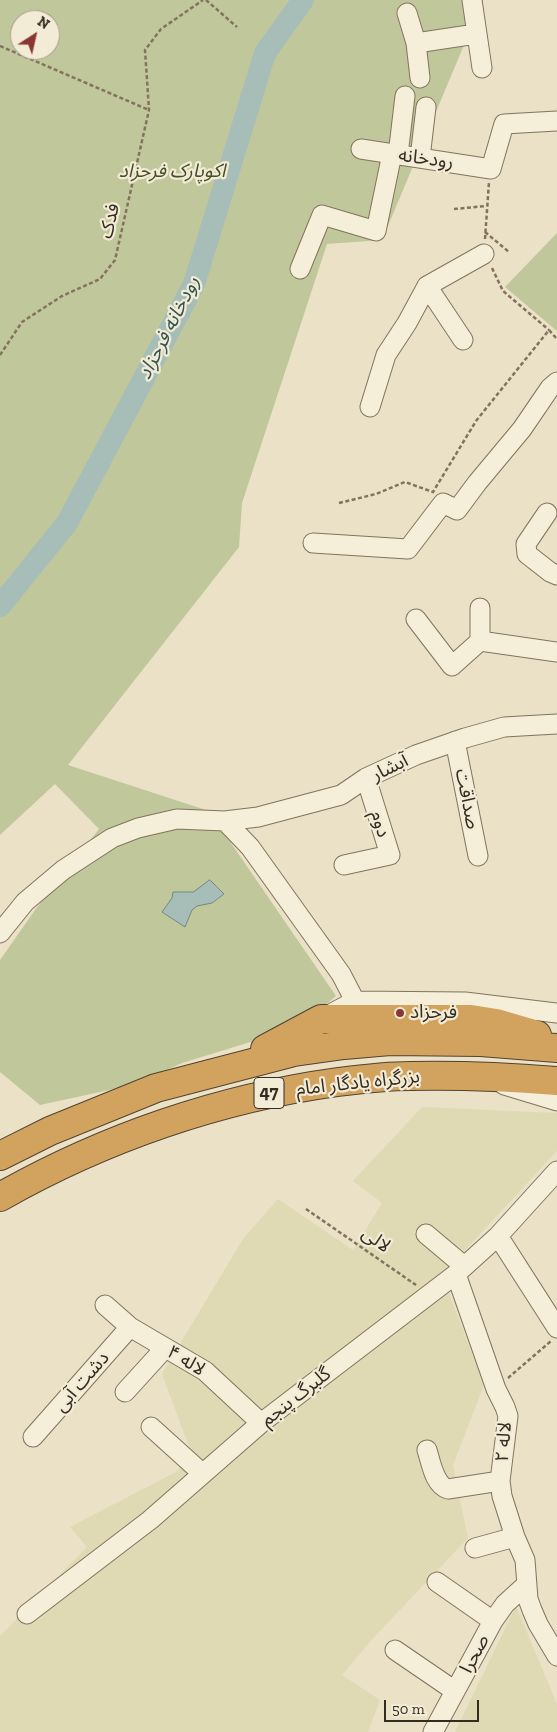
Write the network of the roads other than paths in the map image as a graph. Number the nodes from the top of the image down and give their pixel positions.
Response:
1 (472, 0) edge
2 (407, 13) dead end
3 (476, 34) junction
4 (416, 43) junction
5 (482, 68) dead end
6 (420, 78) dead end
7 (405, 96) dead end
8 (426, 107) dead end
9 (557, 121) edge
10 (361, 149) dead end
11 (395, 154) junction
12 (420, 158) junction
13 (484, 254) road end
14 (300, 269) dead end
15 (427, 286) junction
16 (464, 340) dead end
17 (557, 382) edge
18 (370, 407) dead end
19 (547, 513) dead end
20 (313, 543) dead end
21 (557, 575) edge
22 (480, 608) dead end
23 (416, 619) dead end
24 (480, 641) junction
25 (557, 652) edge
26 (557, 724) edge
27 (455, 742) junction
28 (366, 778) junction
29 (226, 821) junction
30 (478, 856) dead end
31 (344, 865) dead end
32 (0, 933) edge
33 (355, 1001) junction
34 (557, 1013) edge
35 (321, 1019) junction
36 (557, 1040) edge
37 (557, 1048) edge
38 (228, 1069) junction
39 (479, 1077) junction
40 (557, 1081) edge
41 (557, 1101) edge
42 (0, 1156) edge
43 (557, 1171) edge
44 (0, 1197) edge
45 (426, 1234) dead end
46 (498, 1236) junction
47 (460, 1270) junction
48 (105, 1305) dead end
49 (130, 1327) junction
50 (556, 1333) edge
51 (165, 1348) junction
52 (125, 1392) dead end
53 (262, 1423) junction
54 (151, 1427) dead end
55 (33, 1437) dead end
56 (428, 1450) dead end
57 (203, 1474) junction
58 (500, 1481) junction
59 (515, 1537) junction
60 (476, 1548) dead end
61 (437, 1582) dead end
62 (527, 1584) junction
63 (27, 1614) dead end
64 (493, 1621) junction
65 (395, 1650) dead end
66 (557, 1656) edge
67 (455, 1691) junction
68 (434, 1732) edge

1 - 3 street
2 - 4 street
3 - 4 street
3 - 5 street
4 - 6 street
7 - 11 street
8 - 12 street
9 - 12 street, رودخانه
10 - 11 street, رودخانه
11 - 12 street, رودخانه
11 - 14 street
13 - 15 street
15 - 16 street
15 - 18 street
17 - 20 street
19 - 21 street
22 - 24 street
23 - 24 street
24 - 25 street
26 - 27 street, آبشار
27 - 28 street, آبشار
27 - 30 street, صداقت
28 - 29 street, آبشار
28 - 31 street, دوم
29 - 32 street, آبشار
29 - 33 street
33 - 34 street
33 - 35 street
35 - 36 highway
35 - 38 highway
37 - 38 highway, بزرگراه یادگار امام / 47
38 - 42 highway, بزرگراه یادگار امام / 47
39 - 40 highway, بزرگراه یادگار امام / 47
39 - 41 street
39 - 44 highway, بزرگراه یادگار امام / 47
43 - 46 street, گلبرگ پنجم
45 - 47 street
46 - 47 street, گلبرگ پنجم
46 - 50 street
47 - 53 street, گلبرگ پنجم
47 - 58 street, لاله ۲
48 - 49 street, لاله ۴
49 - 51 street, لاله ۴
49 - 55 street, دشت آبی
51 - 52 street
51 - 53 street, لاله ۴
53 - 57 street, گلبرگ پنجم
54 - 57 street
56 - 58 street
57 - 63 street, گلبرگ پنجم
58 - 59 street, لاله ۲
59 - 60 street
59 - 62 street, لاله ۲
61 - 64 street
62 - 64 street, صحرا
62 - 66 street, لاله ۲
64 - 67 street, صحرا
65 - 67 street
67 - 68 street, صحرا

